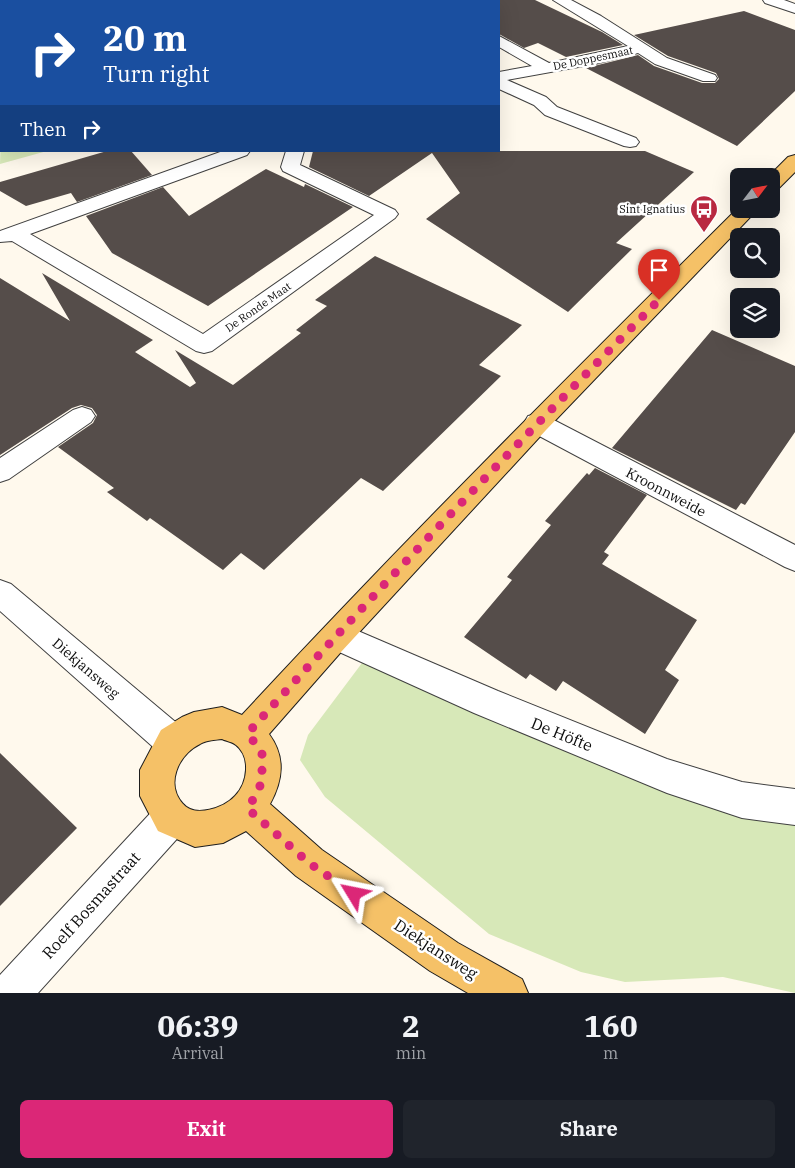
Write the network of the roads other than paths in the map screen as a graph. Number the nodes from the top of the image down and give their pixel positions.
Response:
1 (560, 0) edge
2 (770, 0) edge
3 (795, 9) edge
4 (500, 42) edge
5 (640, 48) junction
6 (547, 68) junction
7 (500, 77) edge
8 (709, 78) dead end
9 (500, 83) edge
10 (630, 142) dead end
11 (238, 152) edge
12 (295, 152) edge
13 (795, 161) edge
14 (780, 176) edge
15 (739, 218) edge
16 (7, 236) edge
17 (82, 416) dead end
18 (537, 424) junction
19 (0, 472) edge
20 (795, 559) edge
21 (0, 593) edge
22 (337, 636) junction
23 (248, 733) junction
24 (173, 742) junction
25 (795, 807) edge
26 (248, 809) junction
27 (171, 818) junction
28 (11, 993) edge
29 (508, 993) edge

1 - 5 street, De Doppesmaat
2 - 3 street
4 - 6 street, De Doppesmaat
5 - 6 street, De Doppesmaat
5 - 8 street, De Doppesmaat
6 - 7 street, De Doppesmaat
9 - 10 street
11 - 16 street, De Ronde Maat
12 - 16 street, De Ronde Maat
13 - 14 main road
15 - 18 main road
17 - 19 street
18 - 20 street, Kroonnweide
18 - 22 main road
21 - 24 street, Diekjansweg
22 - 23 main road
22 - 25 street, De Höfte
23 - 24 main road
23 - 26 main road
24 - 27 main road
26 - 27 main road
26 - 29 main road, Diekjansweg
27 - 28 street, Roelf Bosmastraat

